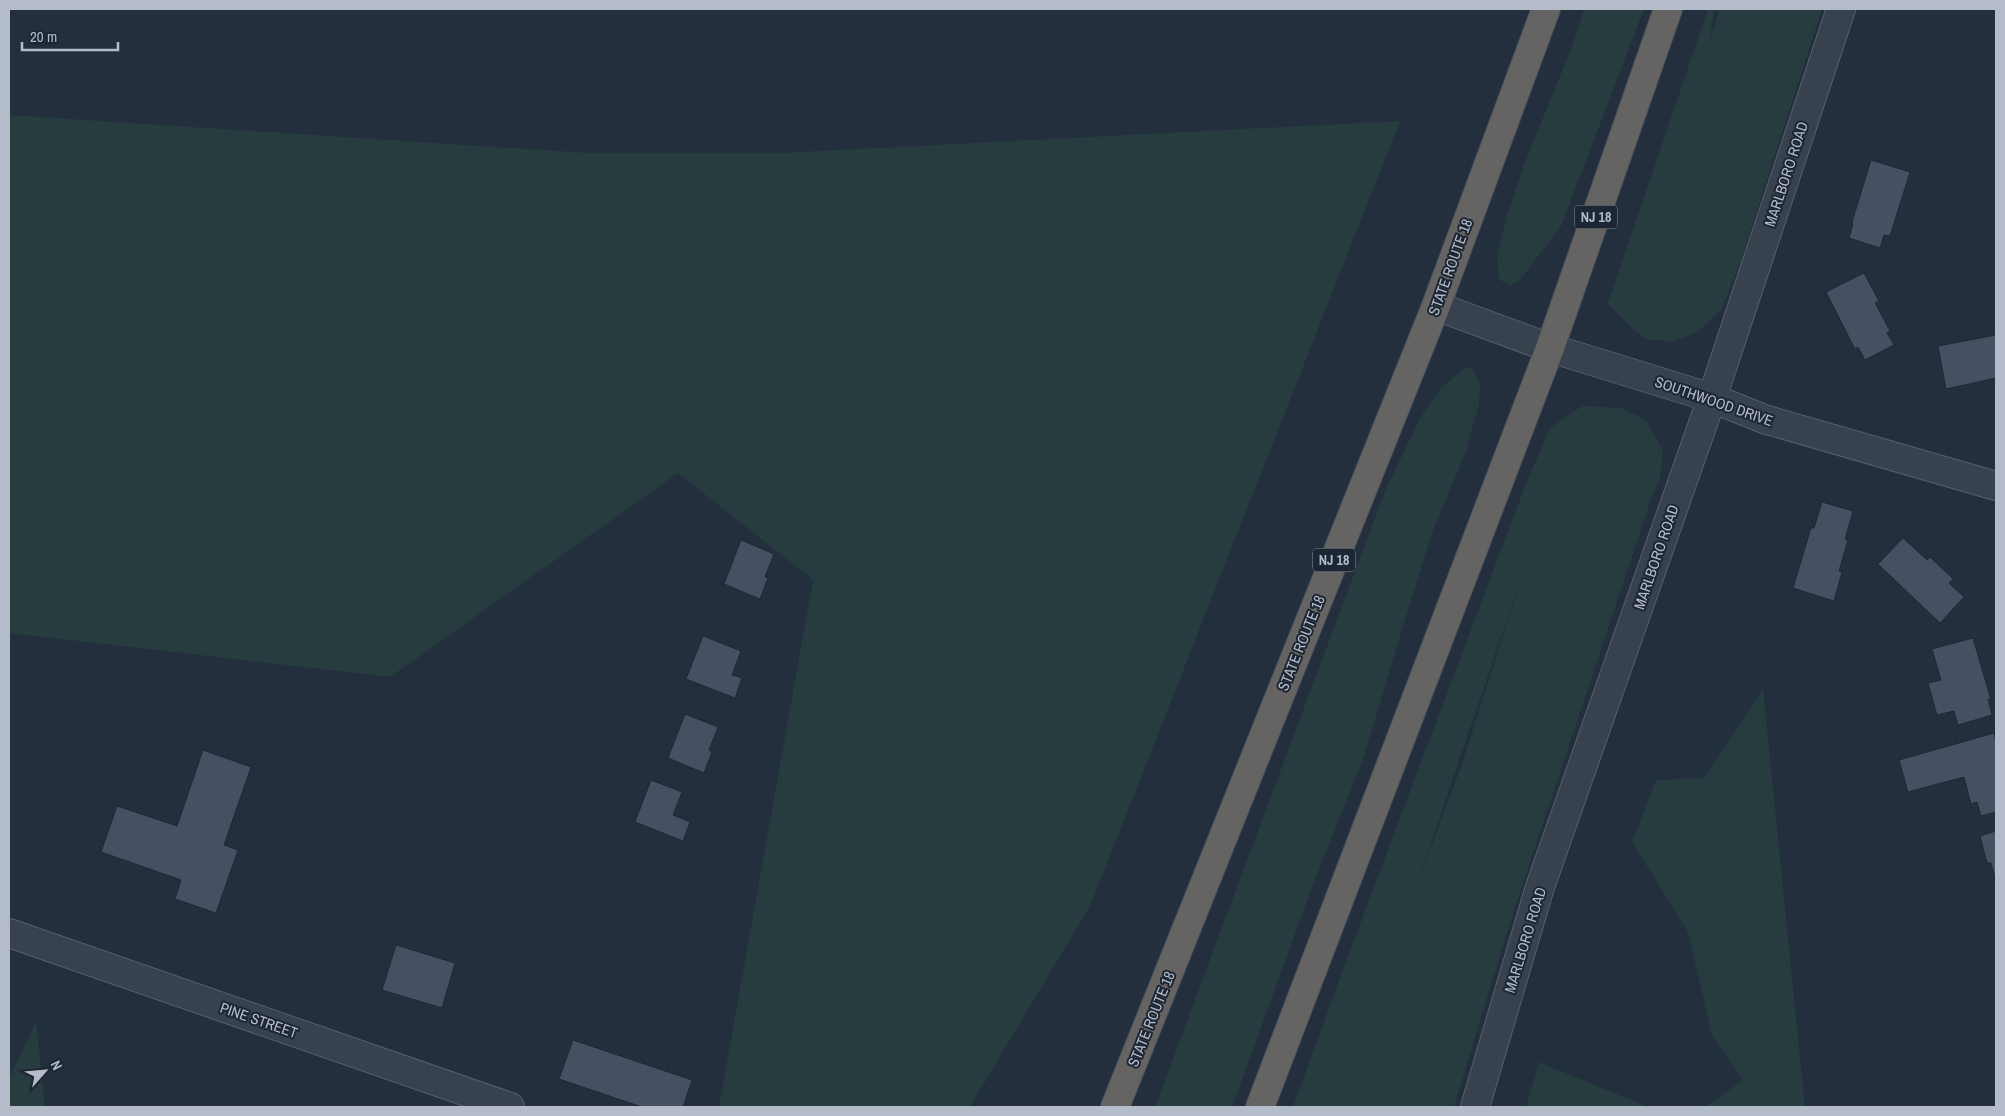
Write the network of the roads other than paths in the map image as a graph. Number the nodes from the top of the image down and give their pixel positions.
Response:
1 (1546, 9) edge
2 (1668, 9) edge
3 (1841, 9) edge
4 (1436, 306) junction
5 (1550, 348) junction
6 (1712, 398) junction
7 (1996, 486) edge
8 (9, 933) edge
9 (510, 1107) edge
10 (1115, 1107) edge
11 (1260, 1107) edge
12 (1475, 1107) edge

1 - 4 highway, STATE ROUTE 18 / NJ 18
2 - 5 highway, NJ 18
3 - 6 street, MARLBORO ROAD
4 - 5 street, SOUTHWOOD DRIVE
4 - 10 highway, STATE ROUTE 18 / NJ 18
5 - 6 street, SOUTHWOOD DRIVE
5 - 11 highway, NJ 18
6 - 7 street, SOUTHWOOD DRIVE
6 - 12 street, MARLBORO ROAD
8 - 9 street, PINE STREET

